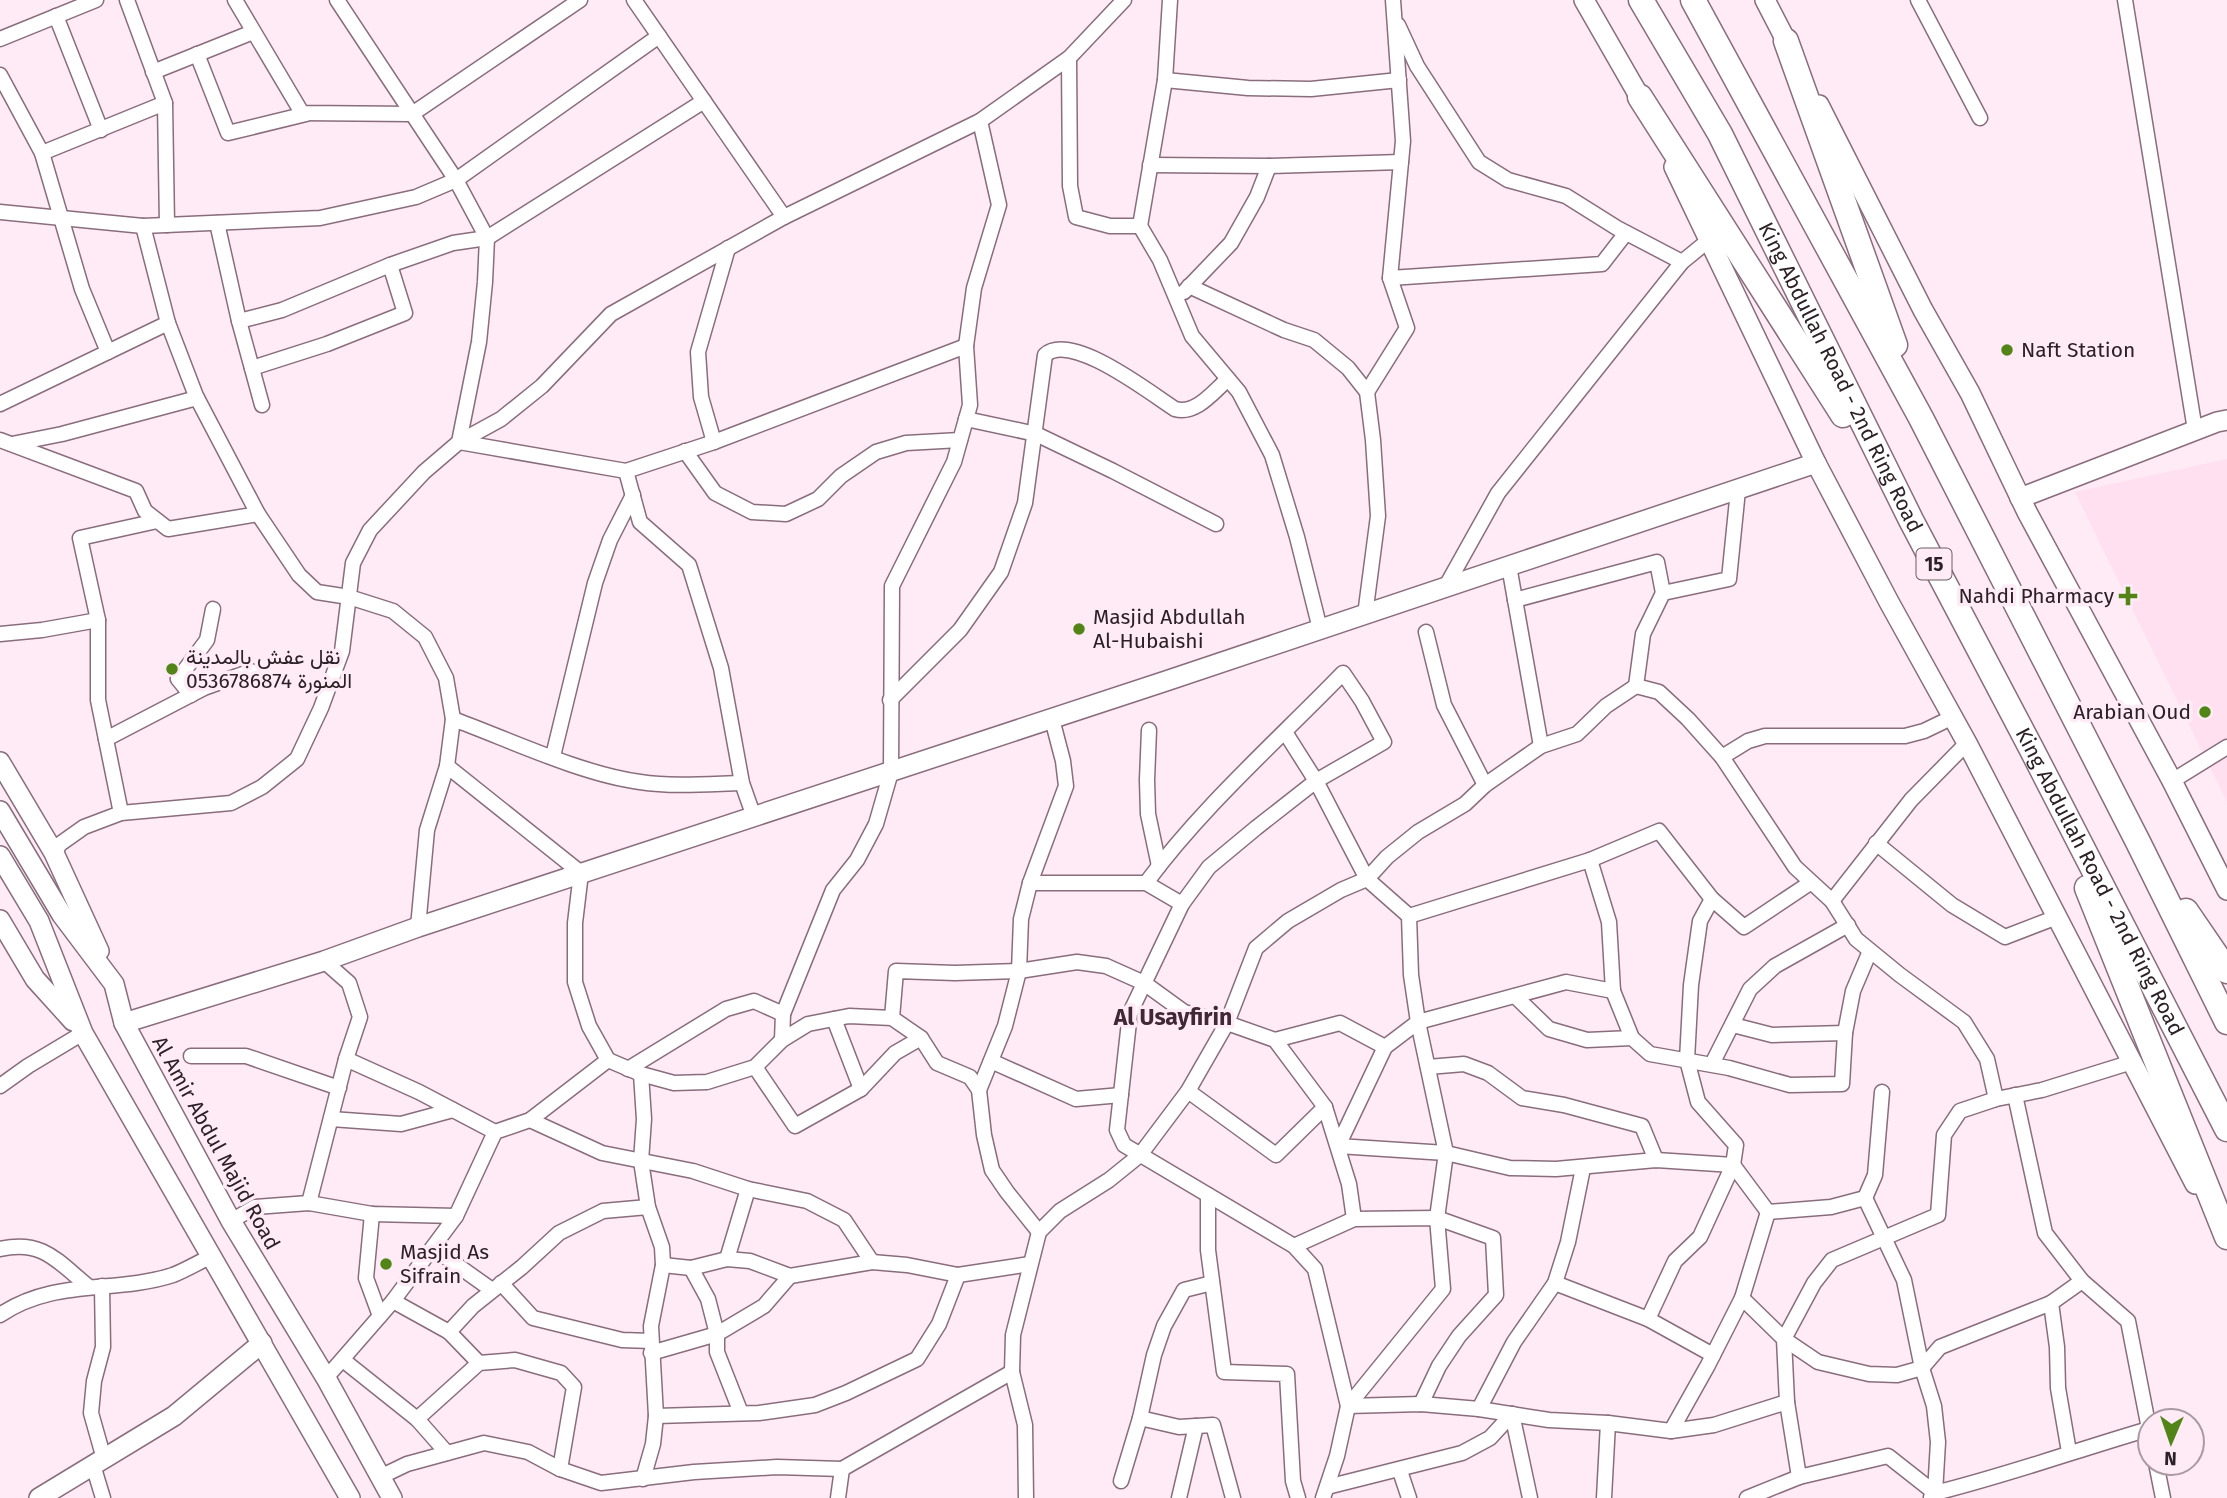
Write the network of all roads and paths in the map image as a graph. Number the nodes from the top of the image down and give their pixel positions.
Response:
1 (96, 0) edge
2 (127, 0) edge
3 (235, 0) edge
4 (337, 0) edge
5 (580, 0) edge
6 (634, 0) edge
7 (1124, 0) edge
8 (1170, 0) edge
9 (1394, 0) edge
10 (1584, 0) edge
11 (1641, 0) edge
12 (1693, 0) edge
13 (1765, 0) edge
14 (1918, 0) edge
15 (2125, 0) edge
16 (56, 16) junction
17 (1395, 18) junction
18 (253, 32) junction
19 (659, 36) junction
20 (0, 39) edge
21 (1786, 41) junction
22 (197, 54) junction
23 (1069, 58) junction
24 (153, 72) junction
25 (0, 75) edge
26 (1165, 80) junction
27 (1399, 80) junction
28 (1640, 97) junction
29 (704, 101) junction
30 (165, 103) junction
31 (306, 114) junction
32 (412, 114) junction
33 (1980, 118) dead end
34 (980, 121) junction
35 (101, 130) junction
36 (42, 153) junction
37 (1401, 162) junction
38 (1150, 165) junction
39 (1269, 166) junction
40 (456, 180) junction
41 (0, 212) edge
42 (784, 217) junction
43 (63, 220) junction
44 (216, 223) junction
45 (167, 225) junction
46 (143, 226) junction
47 (1140, 226) junction
48 (1626, 233) junction
49 (487, 238) junction
50 (1709, 240) junction
51 (728, 248) junction
52 (1682, 262) junction
53 (390, 265) junction
54 (1390, 278) junction
55 (1189, 286) junction
56 (1176, 300) junction
57 (239, 321) junction
58 (168, 323) junction
59 (967, 346) junction
60 (108, 352) junction
61 (252, 368) junction
62 (1228, 379) junction
63 (1367, 392) junction
64 (197, 398) junction
65 (0, 404) edge
66 (262, 405) dead end
67 (1921, 418) junction
68 (966, 419) junction
69 (2227, 420) edge
70 (2195, 430) junction
71 (1036, 434) junction
72 (960, 440) junction
73 (6, 442) edge
74 (459, 442) junction
75 (714, 442) junction
76 (685, 451) junction
77 (1816, 463) junction
78 (626, 471) junction
79 (1738, 490) junction
80 (633, 495) junction
81 (2020, 498) junction
82 (258, 514) junction
83 (1911, 520) junction
84 (157, 521) junction
85 (1216, 524) dead end
86 (1509, 566) junction
87 (1445, 588) junction
88 (1663, 593) junction
89 (349, 597) junction
90 (1515, 600) junction
91 (213, 609) dead end
92 (1365, 615) junction
93 (98, 620) junction
94 (1320, 629) junction
95 (1426, 632) dead end
96 (0, 634) edge
97 (251, 671) dead end
98 (1636, 686) junction
99 (191, 695) junction
100 (890, 700) junction
101 (1953, 717) junction
102 (453, 719) junction
103 (1052, 719) junction
104 (1149, 730) dead end
105 (1285, 732) junction
106 (106, 739) junction
107 (1967, 743) junction
108 (1541, 746) junction
109 (2227, 747) edge
110 (2031, 748) junction
111 (552, 756) junction
112 (1722, 757) junction
113 (0, 762) edge
114 (446, 766) junction
115 (891, 772) junction
116 (1316, 781) junction
117 (2172, 781) junction
118 (742, 783) junction
119 (1485, 785) junction
120 (1, 813) edge
121 (121, 813) junction
122 (754, 817) junction
123 (2138, 842) junction
124 (1876, 843) junction
125 (54, 853) junction
126 (0, 856) edge
127 (1590, 860) junction
128 (1159, 866) junction
129 (581, 873) junction
130 (1367, 879) junction
131 (1030, 883) junction
132 (1146, 883) junction
133 (1810, 883) junction
134 (2227, 890) edge
135 (1712, 899) junction
136 (1832, 901) junction
137 (1182, 904) junction
138 (1409, 916) junction
139 (2057, 917) junction
140 (0, 920) edge
141 (1848, 925) junction
142 (418, 927) junction
143 (1870, 951) junction
144 (324, 961) junction
145 (1019, 971) junction
146 (2227, 971) edge
147 (1143, 983) junction
148 (114, 984) junction
149 (1614, 991) junction
150 (1515, 996) junction
151 (783, 1014) junction
152 (892, 1018) junction
153 (834, 1019) junction
154 (1418, 1022) junction
155 (2227, 1022) edge
156 (1227, 1023) junction
157 (124, 1024) junction
158 (1733, 1025) junction
159 (83, 1033) junction
160 (1844, 1033) junction
161 (920, 1038) junction
162 (1632, 1038) junction
163 (782, 1040) junction
164 (1275, 1041) junction
165 (1385, 1047) junction
166 (191, 1056) dead end
167 (346, 1059) junction
168 (608, 1060) junction
169 (1687, 1060) junction
170 (991, 1061) junction
171 (2132, 1062) junction
172 (1713, 1064) junction
173 (755, 1067) junction
174 (1428, 1067) junction
175 (634, 1072) junction
176 (0, 1086) edge
177 (339, 1088) junction
178 (861, 1089) junction
179 (979, 1090) junction
180 (1188, 1091) junction
181 (1882, 1092) dead end
182 (1121, 1095) junction
183 (2015, 1095) junction
184 (1996, 1099) junction
185 (1325, 1107) junction
186 (453, 1110) junction
187 (331, 1119) junction
188 (530, 1120) junction
189 (2227, 1129) edge
190 (495, 1132) junction
191 (1338, 1146) junction
192 (1446, 1153) junction
193 (1140, 1155) junction
194 (1656, 1160) junction
195 (642, 1161) junction
196 (1732, 1165) junction
197 (1583, 1167) junction
198 (748, 1189) junction
199 (1208, 1195) junction
200 (1865, 1198) junction
201 (309, 1203) junction
202 (648, 1207) junction
203 (1768, 1212) junction
204 (372, 1214) junction
205 (456, 1216) junction
206 (1437, 1218) junction
207 (1354, 1219) junction
208 (230, 1221) junction
209 (1039, 1232) junction
210 (2227, 1237) edge
211 (1886, 1239) junction
212 (1294, 1246) junction
213 (2227, 1246) edge
214 (433, 1248) junction
215 (0, 1249) edge
216 (212, 1256) junction
217 (727, 1259) junction
218 (872, 1262) junction
219 (1030, 1264) junction
220 (663, 1265) junction
221 (691, 1268) junction
222 (958, 1275) junction
223 (790, 1276) junction
224 (2081, 1281) junction
225 (1212, 1283) junction
226 (1555, 1283) junction
227 (96, 1287) junction
228 (497, 1287) junction
229 (1742, 1298) junction
230 (393, 1301) junction
231 (2051, 1303) junction
232 (0, 1315) edge
233 (380, 1316) junction
234 (1648, 1319) junction
235 (449, 1332) junction
236 (717, 1334) junction
237 (1784, 1339) junction
238 (262, 1343) junction
239 (651, 1347) junction
240 (1713, 1355) junction
241 (343, 1360) junction
242 (479, 1363) junction
243 (1922, 1368) junction
244 (1012, 1372) junction
245 (326, 1378) junction
246 (1787, 1402) junction
247 (1421, 1404) junction
248 (1348, 1406) junction
249 (2145, 1407) edge
250 (1479, 1409) junction
251 (741, 1413) junction
252 (1512, 1414) junction
253 (656, 1416) junction
254 (1140, 1418) junction
255 (417, 1419) junction
256 (1608, 1423) junction
257 (1196, 1426) junction
258 (1671, 1430) junction
259 (2136, 1435) edge
260 (2069, 1452) junction
261 (447, 1453) junction
262 (98, 1462) junction
263 (560, 1469) junction
264 (842, 1469) junction
265 (1400, 1471) junction
266 (380, 1477) junction
267 (2159, 1477) edge
268 (1799, 1478) junction
269 (643, 1479) junction
270 (1121, 1481) dead end
271 (601, 1483) junction
272 (1325, 1493) edge
273 (1933, 1495) edge
274 (39, 1498) edge
275 (103, 1498) edge
276 (350, 1498) edge
277 (392, 1498) edge
278 (597, 1498) edge
279 (838, 1498) edge
280 (1026, 1498) edge
281 (1179, 1498) edge
282 (1233, 1498) edge
283 (1298, 1498) edge
284 (1409, 1498) edge
285 (1530, 1498) edge
286 (1604, 1498) edge
287 (1747, 1498) edge
288 (2163, 1498) edge

1 - 16 street
2 - 24 street
3 - 18 street
4 - 32 street
5 - 32 street
6 - 19 street
7 - 23 street
8 - 26 street
9 - 17 street
10 - 28 main road
11 - 83 highway, King Abdullah Road - 2nd Ring Road / 15
12 - 67 highway, King Abdullah Road - 2nd Ring Road
13 - 21 main road
14 - 33 street
15 - 70 street
16 - 20 street
16 - 35 street
17 - 27 street
17 - 48 street
18 - 22 street
18 - 31 street
19 - 29 street
19 - 40 street
21 - 67 highway
21 - 81 main road
22 - 24 street
22 - 31 street
23 - 34 street
23 - 47 street
24 - 30 street
25 - 36 street
26 - 27 street
26 - 38 street
27 - 37 street
28 - 50 main road
28 - 83 highway
29 - 42 street
29 - 49 street
30 - 35 street
30 - 45 street
31 - 32 street
32 - 40 street
34 - 42 street
34 - 59 street
35 - 36 street
36 - 43 street
37 - 39 street
37 - 54 street
38 - 39 street
38 - 47 street
39 - 55 street
40 - 44 street
40 - 49 street
41 - 43 street
42 - 51 street
43 - 46 street
43 - 60 street
44 - 45 street
44 - 57 street
45 - 46 street
46 - 58 street
47 - 56 street
48 - 52 street
48 - 54 street
49 - 53 street
49 - 74 street
50 - 52 street
50 - 77 main road
51 - 74 street
51 - 75 street
52 - 87 street
53 - 57 street
53 - 61 street
54 - 63 street
55 - 56 street
55 - 63 street
56 - 62 street
57 - 61 street
58 - 60 street
58 - 64 street
59 - 68 street
59 - 75 street
60 - 65 street
61 - 66 street
62 - 71 street
62 - 94 street
63 - 92 street
64 - 73 street
64 - 82 street
67 - 123 highway, King Abdullah Road - 2nd Ring Road
68 - 71 street
68 - 72 street
69 - 70 main road
70 - 81 main road
71 - 85 street
71 - 100 street
72 - 76 street
72 - 100 street
73 - 84 street
74 - 78 street
74 - 89 street
75 - 76 street
76 - 78 street
77 - 79 main road
77 - 101 main road
78 - 80 street
79 - 86 main road
79 - 88 street
80 - 111 street
80 - 118 street
81 - 117 main road
82 - 84 street
82 - 89 street
83 - 110 highway, King Abdullah Road - 2nd Ring Road / 15
84 - 93 street
86 - 87 main road
86 - 90 street
87 - 92 main road
88 - 90 street
88 - 98 street
89 - 102 street
89 - 121 street
90 - 108 street
91 - 99 street
92 - 94 main road
93 - 96 street
93 - 106 street
94 - 103 main road
95 - 119 street
97 - 99 street
98 - 108 street
98 - 112 street
99 - 106 street
100 - 115 street
101 - 107 main road
101 - 112 street
102 - 111 street
102 - 114 street
103 - 115 main road
103 - 131 street
104 - 128 street
105 - 116 street
105 - 116 street
105 - 128 street
106 - 121 street
107 - 124 street
107 - 139 main road
108 - 119 street
109 - 117 street
110 - 189 highway, King Abdullah Road - 2nd Ring Road / 15
110 - 210 highway
111 - 118 street
112 - 133 street
113 - 125 main road
114 - 129 street
114 - 142 street
115 - 122 main road
115 - 151 street
116 - 130 street
116 - 137 street
117 - 134 main road
118 - 122 street
119 - 130 street
120 - 148 main road, Al Amir Abdul Majid Road
121 - 125 street
122 - 129 main road
123 - 146 highway
123 - 155 highway, King Abdullah Road - 2nd Ring Road
124 - 136 street
124 - 139 street
125 - 148 main road
126 - 159 main road
127 - 135 street
127 - 138 street
127 - 149 street
128 - 132 street
129 - 142 main road
129 - 168 street
130 - 138 street
130 - 156 street
131 - 132 street
131 - 145 street
132 - 137 street
133 - 135 street
133 - 136 street
135 - 169 street
136 - 141 street
137 - 147 street
138 - 154 street
139 - 171 main road
140 - 159 main road
141 - 143 street
141 - 158 street
142 - 144 main road
143 - 160 street
143 - 184 street
144 - 157 main road
144 - 167 street
145 - 147 street
145 - 152 street
145 - 170 street
147 - 156 street
147 - 182 street
148 - 157 main road, Al Amir Abdul Majid Road
149 - 150 street
149 - 162 street
150 - 154 street
150 - 162 street
151 - 163 street
151 - 175 street
152 - 153 street
152 - 161 street
153 - 163 street
153 - 178 street
154 - 165 street
154 - 174 street
156 - 164 street
156 - 180 street
157 - 208 main road, Al Amir Abdul Majid Road
158 - 160 street
158 - 172 street
159 - 176 street
159 - 216 main road
160 - 172 street
161 - 178 street
161 - 179 street
162 - 169 street
163 - 173 street
164 - 165 street
164 - 185 street
165 - 191 street
166 - 177 street
167 - 177 street
167 - 186 street
168 - 175 street
168 - 188 street
169 - 172 street
169 - 196 street
170 - 179 street
170 - 182 street
171 - 183 street
171 - 213 main road
173 - 175 street
173 - 178 street
174 - 192 street
174 - 194 street
175 - 195 street
177 - 187 street
179 - 209 street
180 - 185 street
180 - 193 street
181 - 200 street
182 - 193 street
183 - 184 street
183 - 224 street
184 - 211 street
185 - 191 street
186 - 187 street
186 - 190 street
187 - 201 street
188 - 190 street
188 - 195 street
190 - 205 street
191 - 192 street
191 - 207 street
192 - 197 street
192 - 206 street
193 - 199 street
193 - 209 street
194 - 196 street
194 - 197 street
195 - 198 street
195 - 202 street
196 - 203 street
196 - 234 street
197 - 226 street
198 - 217 street
198 - 218 street
199 - 212 street
199 - 225 street
200 - 203 street
200 - 211 street
201 - 204 street
201 - 208 street
202 - 220 street
202 - 228 street
203 - 229 street
204 - 205 street
204 - 233 street
205 - 214 street
206 - 207 street
206 - 247 street
206 - 248 street
207 - 212 street
208 - 245 main road, Al Amir Abdul Majid Road
209 - 219 street
211 - 237 street
211 - 243 street
212 - 248 street
214 - 228 street
214 - 230 street
215 - 227 street
216 - 227 street
216 - 238 main road
217 - 221 street
217 - 223 street
218 - 222 street
218 - 223 street
219 - 222 street
219 - 244 street
220 - 221 street
220 - 239 street
221 - 236 street
222 - 251 street
223 - 236 street
224 - 231 street
224 - 249 street
225 - 254 street
225 - 283 street
226 - 234 street
226 - 250 street
227 - 232 street
227 - 262 street
228 - 235 street
228 - 239 street
229 - 237 street
229 - 240 street
230 - 233 street
230 - 235 street
231 - 243 street
231 - 260 street
233 - 241 street
234 - 240 street
235 - 242 street
236 - 239 street
236 - 251 street
237 - 243 street
237 - 246 street
238 - 262 main road
238 - 276 main road
239 - 253 street
240 - 258 street
241 - 245 street
241 - 255 street
242 - 255 street
242 - 263 street
243 - 273 street
244 - 264 street
244 - 280 street
245 - 266 main road, Al Amir Abdul Majid Road
246 - 258 street
246 - 268 street
247 - 248 street
247 - 250 street
248 - 272 street
250 - 252 street
251 - 253 street
252 - 256 street
252 - 265 street
252 - 285 street
253 - 269 street
254 - 257 street
254 - 270 street
255 - 261 street
256 - 258 street
256 - 286 street
257 - 281 street
257 - 282 street
259 - 260 street
260 - 273 street
261 - 263 street
261 - 266 street
262 - 274 main road
262 - 275 street
263 - 271 street
264 - 269 street
264 - 279 street
265 - 272 street
265 - 284 street
266 - 277 main road, Al Amir Abdul Majid Road
267 - 288 street
268 - 273 street
268 - 287 street
269 - 271 street
271 - 278 street

